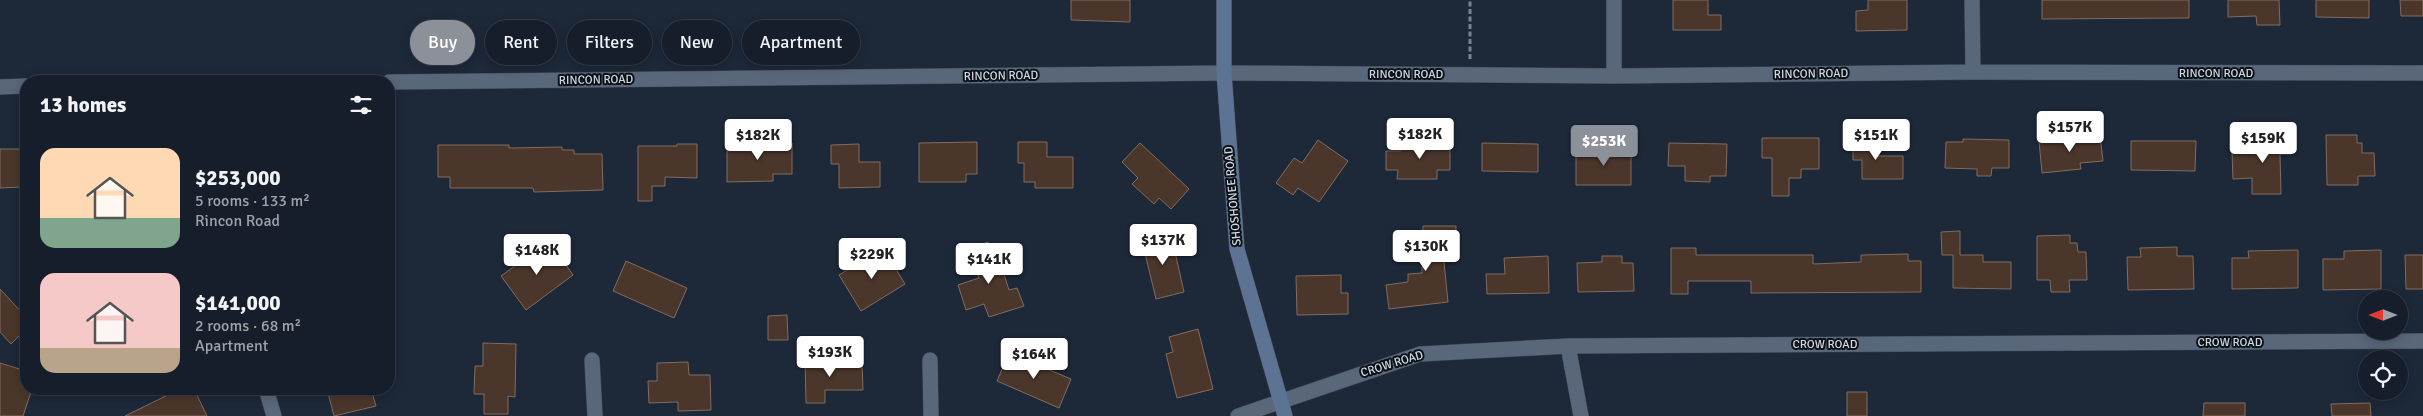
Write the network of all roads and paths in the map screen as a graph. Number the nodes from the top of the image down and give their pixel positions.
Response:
1 (1224, 0) edge
2 (1470, 0) edge
3 (1614, 0) edge
4 (1972, 0) edge
5 (1973, 72) junction
6 (1224, 73) junction
7 (2423, 73) edge
8 (1470, 75) junction
9 (1614, 76) junction
10 (395, 82) edge
11 (20, 86) edge
12 (0, 87) edge
13 (2423, 341) edge
14 (1568, 346) junction
15 (592, 360) dead end
16 (930, 360) dead end
17 (268, 395) edge
18 (1280, 401) junction
19 (274, 416) edge
20 (595, 416) edge
21 (931, 416) edge
22 (1238, 416) edge
23 (1284, 416) edge
24 (1580, 416) edge

1 - 6 street, SHOSHONEE ROAD
2 - 8 path
3 - 9 street
4 - 5 street
5 - 7 street, RINCON ROAD
5 - 9 street, RINCON ROAD
6 - 8 street, RINCON ROAD
6 - 10 street, RINCON ROAD
6 - 18 street, SHOSHONEE ROAD
8 - 9 street, RINCON ROAD
11 - 12 street
13 - 14 street, CROW ROAD
14 - 18 street, CROW ROAD
14 - 24 street
15 - 20 street
16 - 21 street
17 - 19 street
18 - 22 street, CROW ROAD
18 - 23 street, SHOSHONEE ROAD

